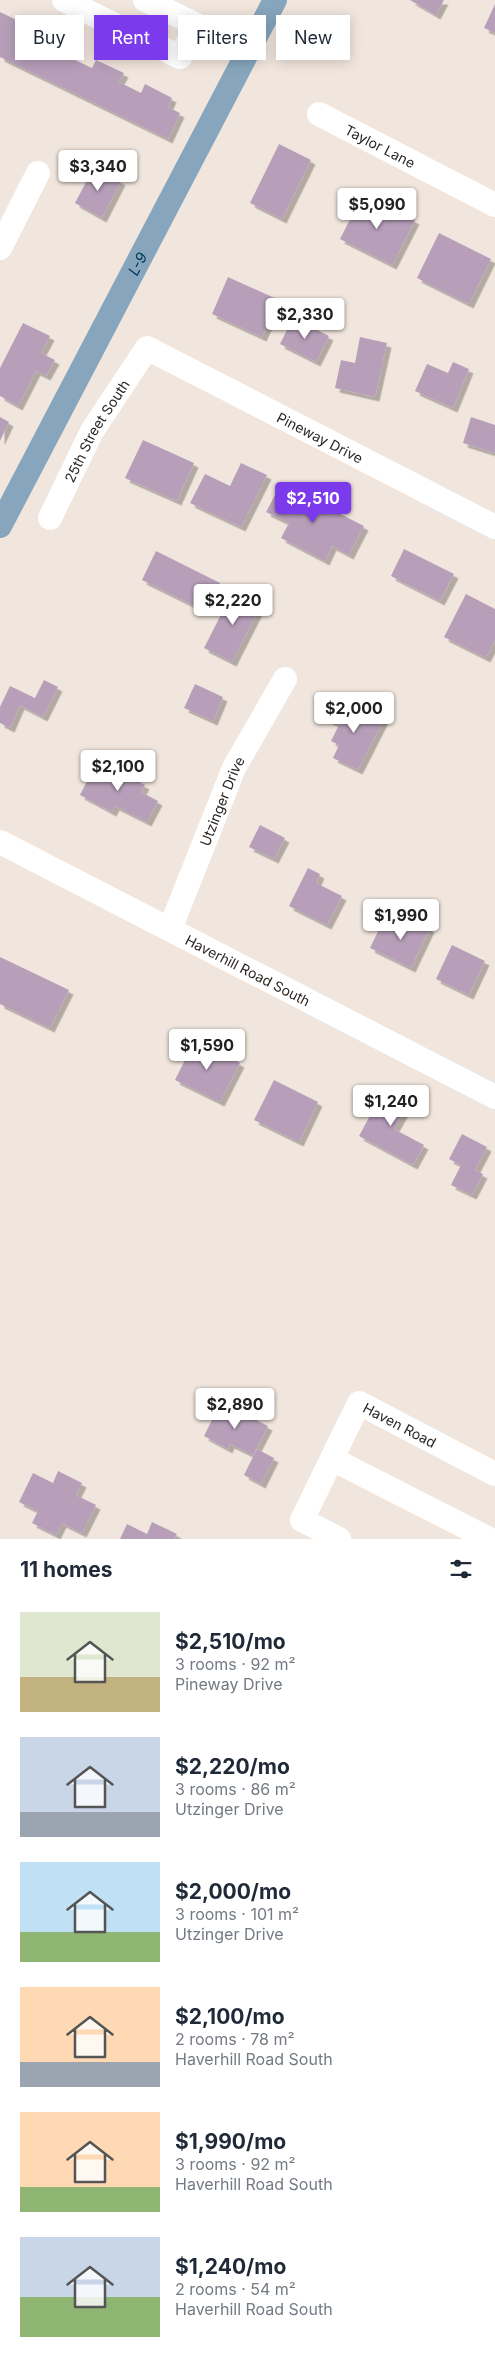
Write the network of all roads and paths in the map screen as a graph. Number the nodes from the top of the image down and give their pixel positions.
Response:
1 (64, 0) edge
2 (145, 0) edge
3 (319, 114) dead end
4 (38, 173) dead end
5 (495, 205) edge
6 (0, 248) edge
7 (147, 348) joint
8 (50, 518) dead end
9 (495, 527) edge
10 (285, 679) dead end
11 (0, 842) edge
12 (170, 929) junction
13 (495, 1096) edge
14 (332, 1459) junction
15 (495, 1474) edge
16 (339, 1539) edge
17 (489, 1539) edge

1 - 2 street
3 - 5 street, Taylor Lane
4 - 6 street
7 - 8 street, 25th Street South
7 - 9 street, Pineway Drive
10 - 12 street, Utzinger Drive
11 - 12 street, Haverhill Road South
12 - 13 street, Haverhill Road South
14 - 15 street, Haven Road
14 - 16 street, Haven Road
14 - 17 street

